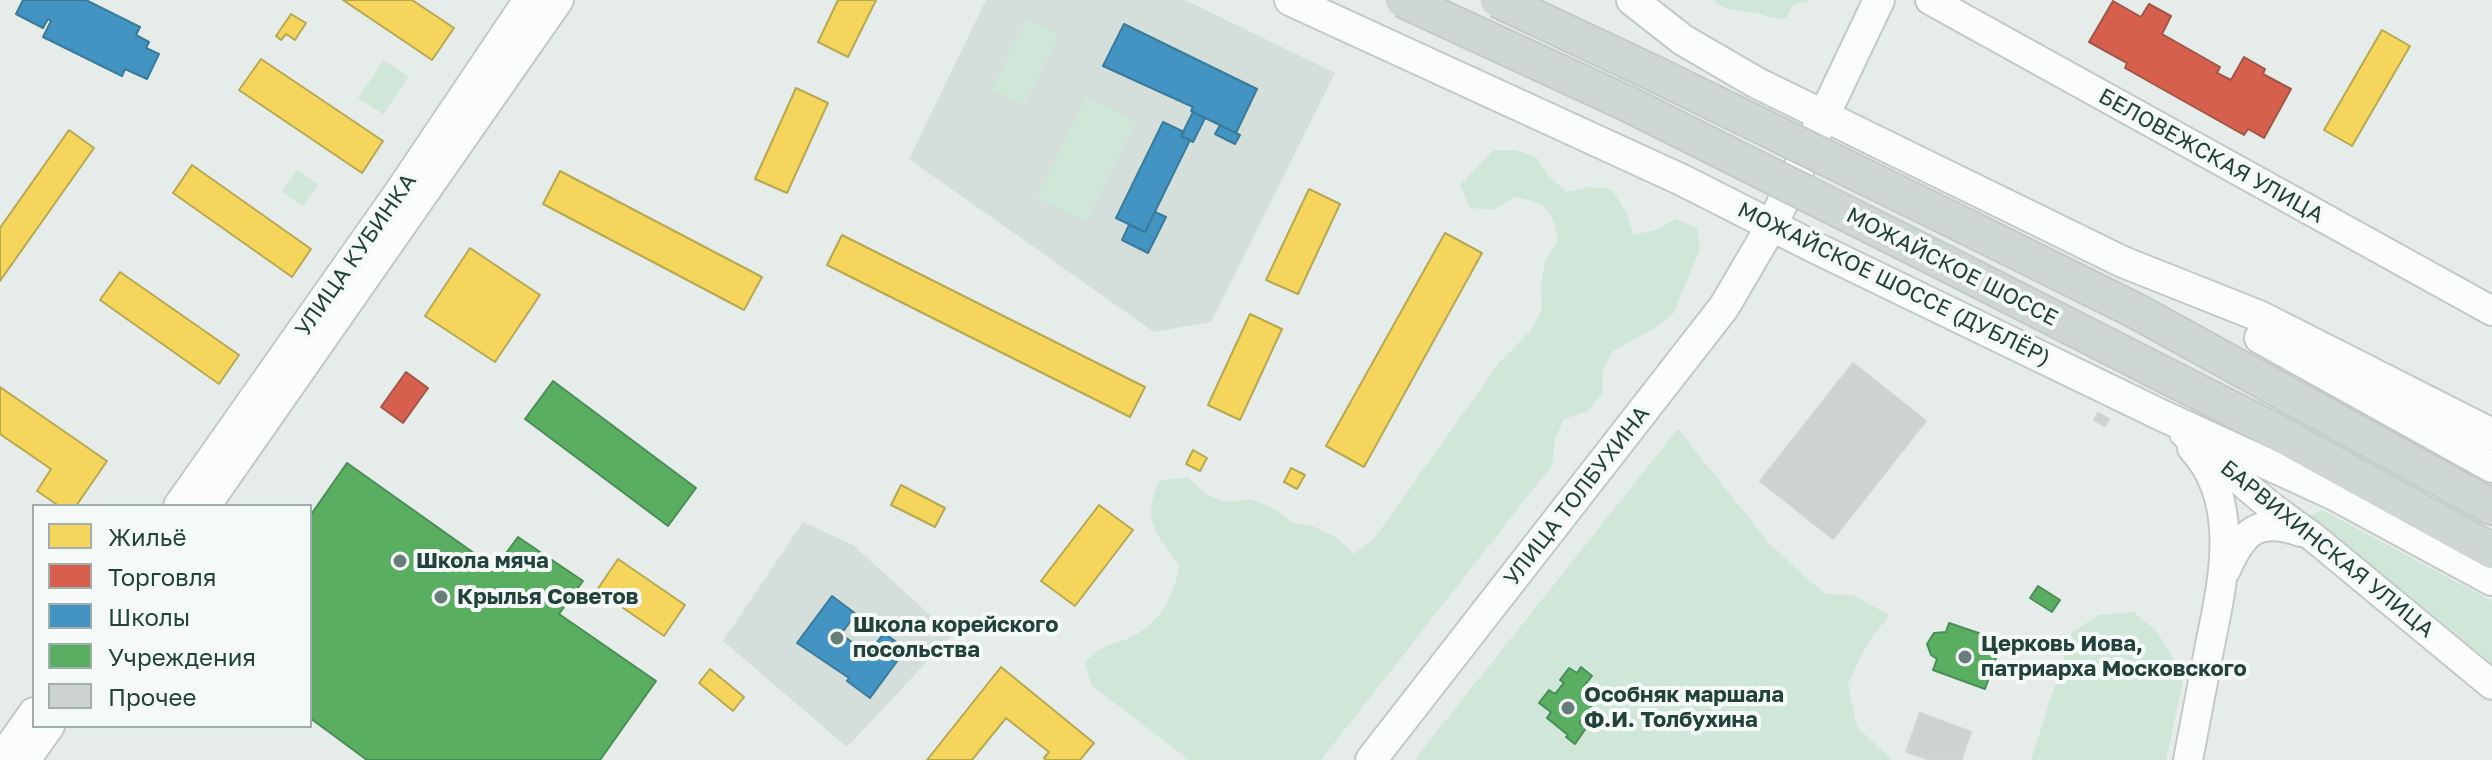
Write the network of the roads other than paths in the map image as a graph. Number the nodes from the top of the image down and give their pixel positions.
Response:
1 (529, 0) edge
2 (559, 0) edge
3 (1290, 0) edge
4 (1403, 0) edge
5 (1498, 0) edge
6 (1632, 0) edge
7 (1879, 0) edge
8 (1930, 0) edge
9 (1825, 116) junction
10 (1772, 225) junction
11 (2123, 262) junction
12 (2492, 311) edge
13 (2161, 415) junction
14 (2492, 434) edge
15 (2492, 467) edge
16 (180, 504) edge
17 (207, 504) edge
18 (2492, 507) edge
19 (2313, 537) junction
20 (2492, 551) edge
21 (2224, 575) junction
22 (2492, 580) edge
23 (2492, 685) edge
24 (32, 716) edge
25 (49, 728) edge
26 (1, 760) edge
27 (26, 760) edge
28 (1371, 760) edge
29 (2188, 760) edge

1 - 16 main road, УЛИЦА КУБИНКА
2 - 17 street
3 - 10 main road, МОЖАЙСКОЕ ШОССЕ (ДУБЛЁР)
4 - 20 main road, МОЖАЙСКОЕ ШОССЕ, bridge
5 - 18 main road, МОЖАЙСКОЕ ШОССЕ, bridge
6 - 9 main road
7 - 9 main road, УЛИЦА ТОЛБУХИНА
8 - 12 street, БЕЛОВЕЖСКАЯ УЛИЦА
9 - 10 main road, УЛИЦА ТОЛБУХИНА
9 - 11 main road
10 - 13 main road, МОЖАЙСКОЕ ШОССЕ (ДУБЛЁР)
10 - 28 main road, УЛИЦА ТОЛБУХИНА
11 - 14 main road
11 - 15 main road
13 - 19 street, БАРВИХИНСКАЯ УЛИЦА
13 - 21 street
13 - 22 main road, МОЖАЙСКОЕ ШОССЕ (ДУБЛЁР)
19 - 21 street
19 - 23 street, БАРВИХИНСКАЯ УЛИЦА
21 - 29 street
24 - 26 main road
25 - 27 street

